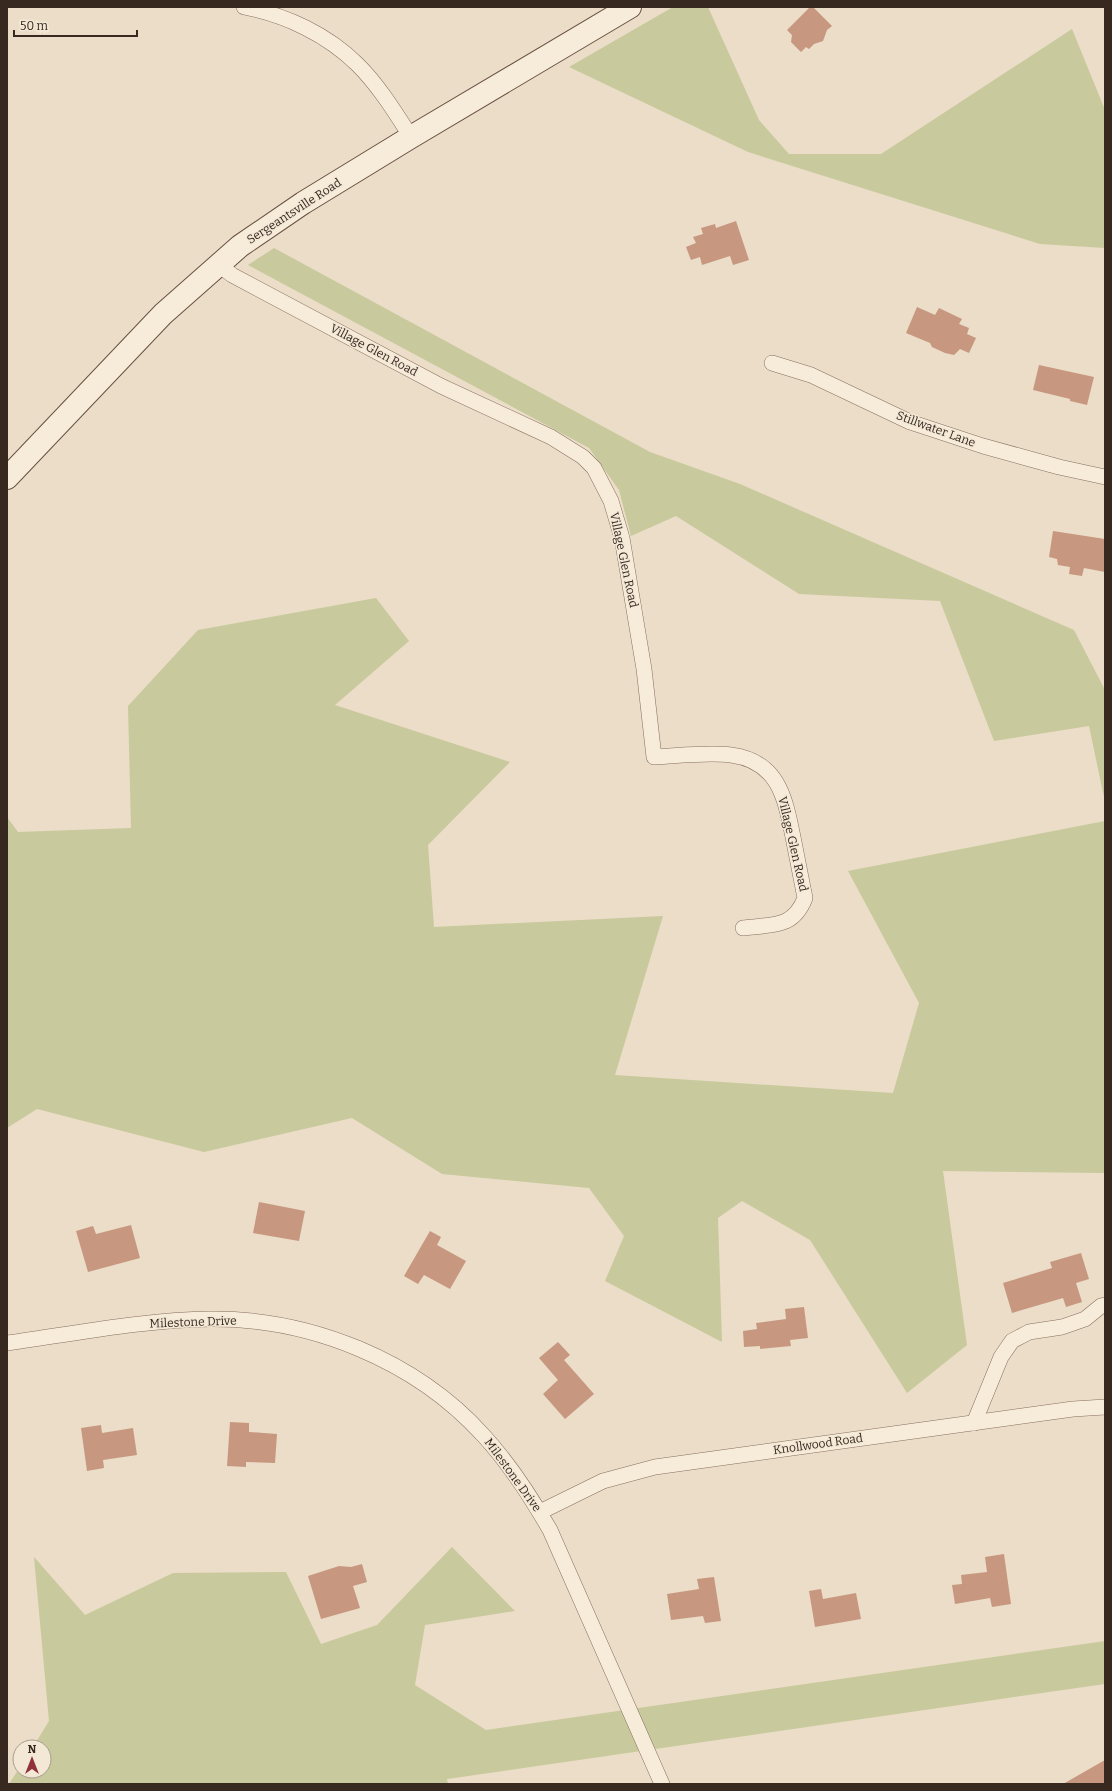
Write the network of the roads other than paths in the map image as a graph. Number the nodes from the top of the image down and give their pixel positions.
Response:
1 (244, 7) edge
2 (630, 7) edge
3 (411, 137) junction
4 (218, 264) junction
5 (772, 363) dead end
6 (1105, 477) edge
7 (7, 478) edge
8 (743, 928) dead end
9 (1105, 1305) edge
10 (7, 1343) edge
11 (1105, 1407) edge
12 (974, 1423) junction
13 (540, 1512) junction
14 (662, 1784) edge

1 - 3 street
2 - 3 main road, Sergeantsville Road
3 - 4 main road, Sergeantsville Road
4 - 7 main road, Sergeantsville Road
4 - 8 street, Village Glen Road
5 - 6 street, Stillwater Lane
9 - 12 street
10 - 13 street, Milestone Drive
11 - 12 street, Knollwood Road
12 - 13 street, Knollwood Road
13 - 14 street, Milestone Drive

